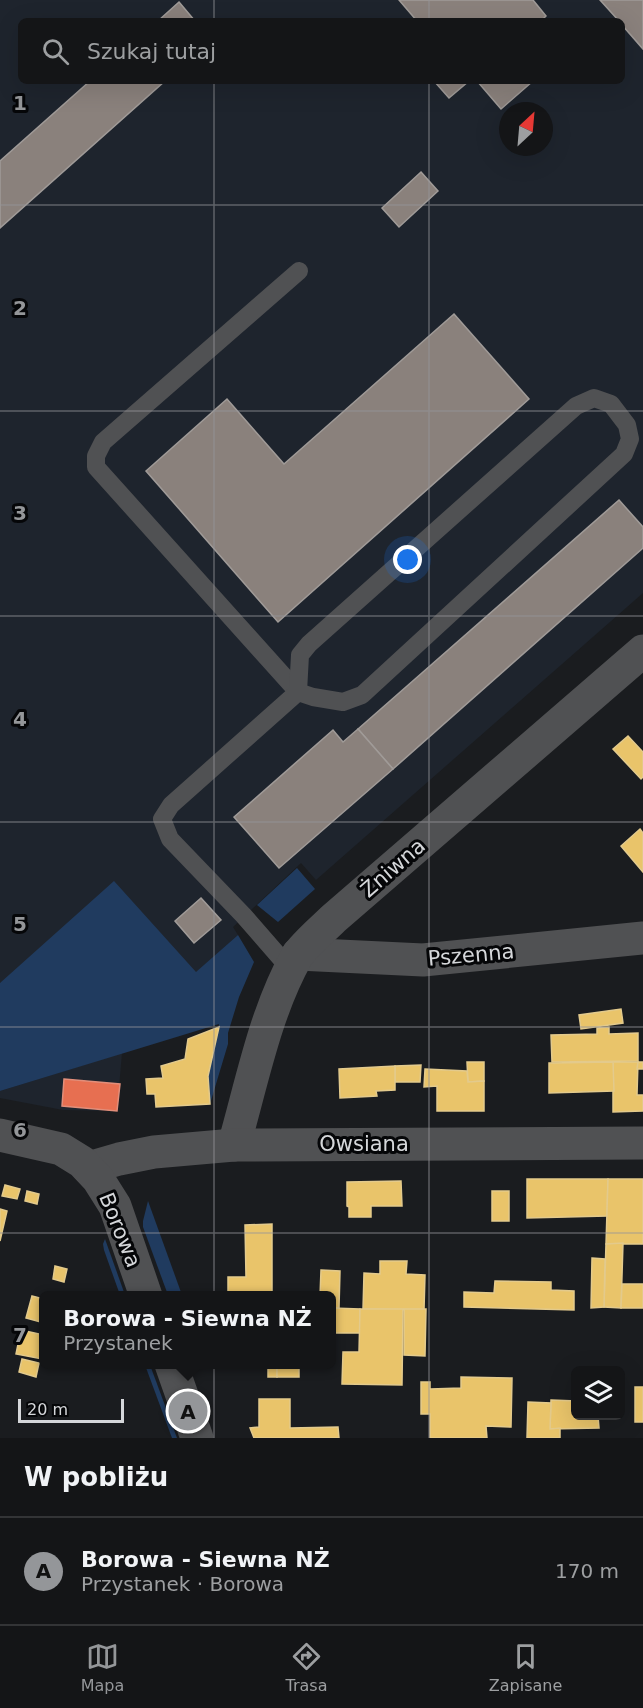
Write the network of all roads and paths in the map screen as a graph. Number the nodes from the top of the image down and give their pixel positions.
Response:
1 (300, 271) dead end
2 (643, 651) edge
3 (298, 692) junction
4 (643, 938) edge
5 (295, 962) junction
6 (0, 1135) edge
7 (643, 1143) edge
8 (234, 1145) junction
9 (88, 1168) junction
10 (144, 1291) edge
11 (172, 1369) edge
12 (198, 1438) edge

1 - 3 lane
2 - 5 street, Żniwna
3 - 3 lane
3 - 5 lane
4 - 5 street, Pszenna
5 - 8 street, Żniwna
6 - 9 street, Borowa
7 - 8 street, Owsiana
8 - 9 street, Owsiana
9 - 10 street, Borowa
11 - 12 street

